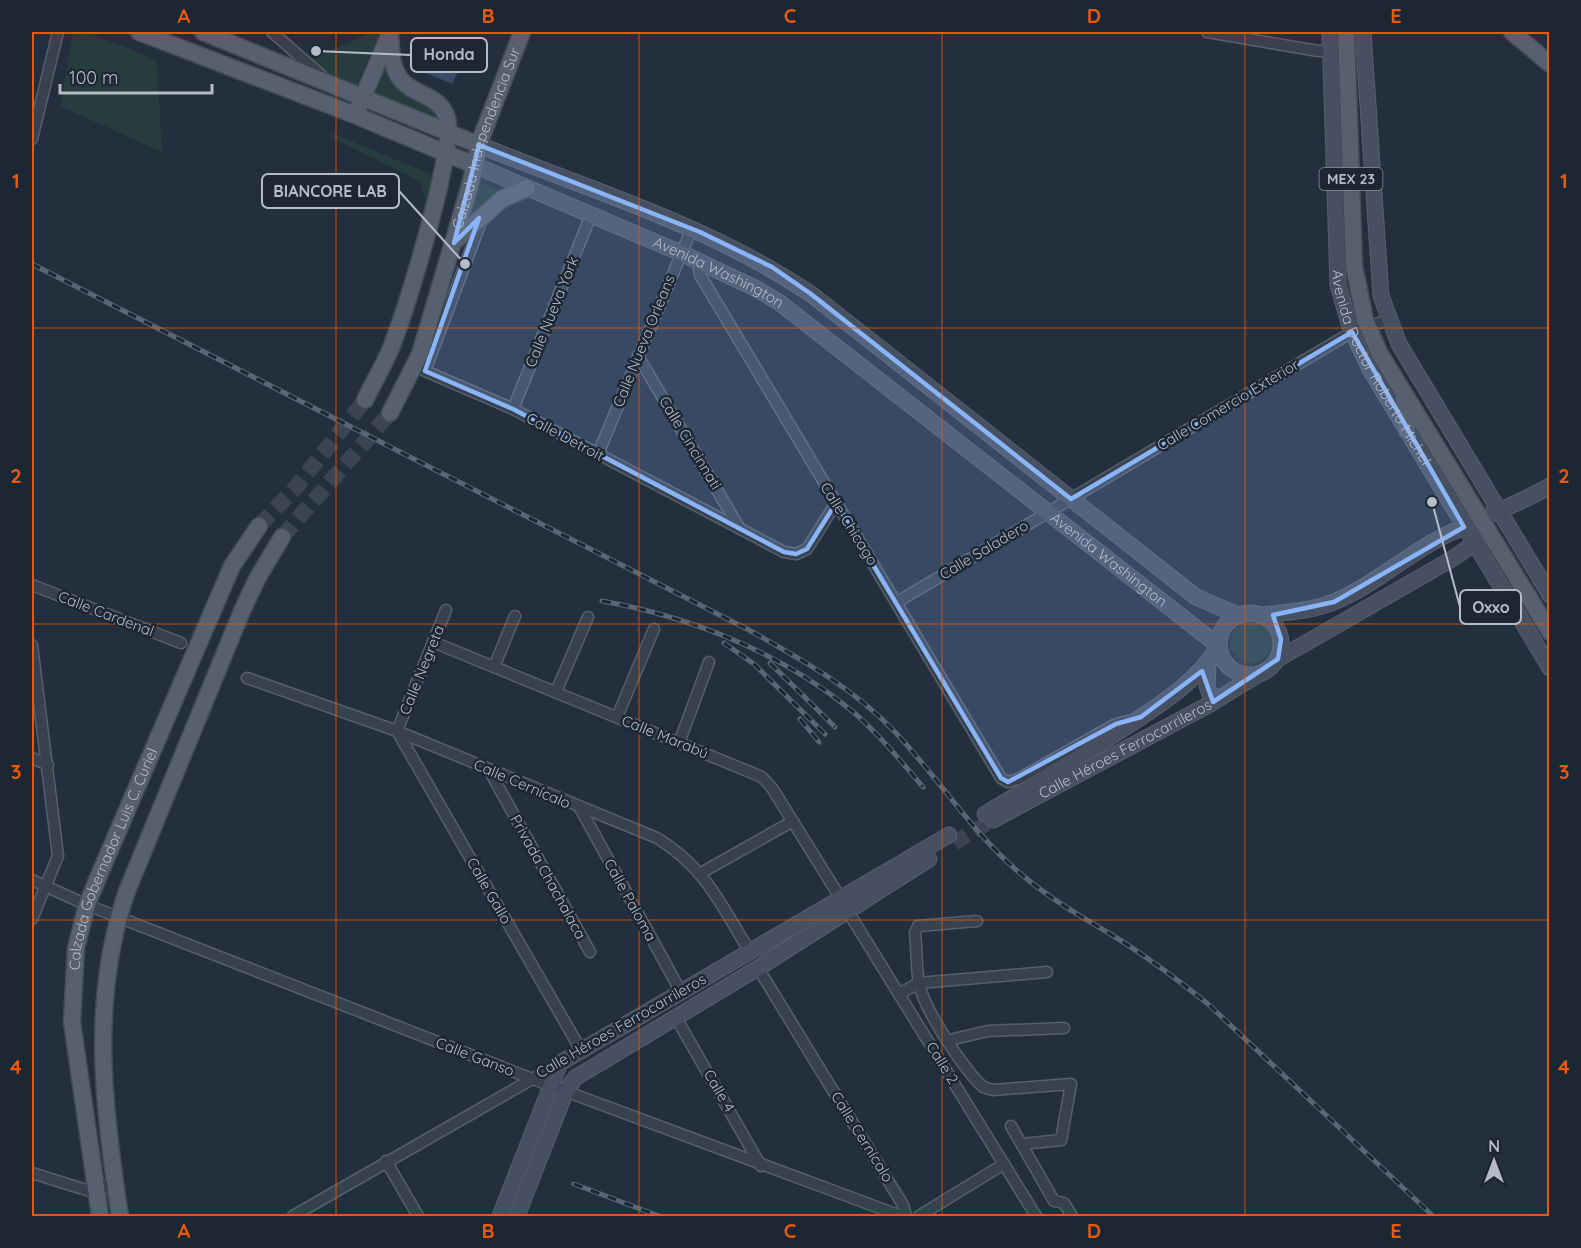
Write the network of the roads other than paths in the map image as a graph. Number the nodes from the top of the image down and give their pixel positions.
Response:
1 (58, 32) edge
2 (139, 32) edge
3 (203, 32) edge
4 (272, 32) edge
5 (522, 32) edge
6 (1207, 32) edge
7 (1330, 32) edge
8 (1346, 32) edge
9 (1363, 32) edge
10 (1512, 32) edge
11 (390, 33) edge
12 (1339, 51) junction
13 (1550, 64) edge
14 (329, 82) junction
15 (363, 96) junction
16 (1368, 101) junction
17 (1349, 102) junction
18 (355, 115) junction
19 (448, 132) junction
20 (32, 139) edge
21 (479, 145) junction
22 (446, 154) junction
23 (474, 165) junction
24 (527, 188) junction
25 (486, 211) junction
26 (591, 215) junction
27 (1376, 226) junction
28 (692, 228) junction
29 (1345, 228) junction
30 (454, 243) junction
31 (681, 253) junction
32 (698, 261) junction
33 (1378, 262) junction
34 (1346, 266) junction
35 (1388, 320) junction
36 (1359, 328) junction
37 (638, 356) junction
38 (1406, 356) junction
39 (1388, 367) junction
40 (1418, 376) junction
41 (1402, 390) junction
42 (365, 400) tunnel mouth
43 (513, 409) junction
44 (390, 413) tunnel mouth
45 (1407, 432) junction
46 (1460, 446) junction
47 (598, 454) junction
48 (1443, 457) junction
49 (1475, 472) junction
50 (1459, 483) junction
51 (1550, 486) edge
52 (1071, 499) junction
53 (836, 503) junction
54 (1050, 512) junction
55 (1501, 516) junction
56 (1486, 525) junction
57 (259, 526) tunnel mouth
58 (1464, 527) junction
59 (741, 530) junction
60 (282, 537) tunnel mouth
61 (1474, 543) junction
62 (1520, 547) junction
63 (1504, 556) junction
64 (32, 585) edge
65 (1550, 596) edge
66 (897, 602) junction
67 (446, 610) dead end
68 (1238, 615) junction
69 (1263, 615) junction
70 (516, 616) dead end
71 (588, 617) dead end
72 (654, 629) dead end
73 (1550, 632) edge
74 (433, 642) junction
75 (181, 643) dead end
76 (32, 645) edge
77 (1219, 646) junction
78 (1278, 659) junction
79 (709, 662) dead end
80 (1208, 665) junction
81 (494, 667) junction
82 (1550, 668) edge
83 (1259, 674) junction
84 (247, 678) dead end
85 (556, 692) junction
86 (1213, 702) junction
87 (617, 717) junction
88 (1141, 717) junction
89 (397, 731) junction
90 (679, 743) junction
91 (32, 758) edge
92 (48, 765) junction
93 (489, 770) junction
94 (1008, 782) joint
95 (580, 808) junction
96 (793, 821) junction
97 (951, 839) tunnel mouth
98 (701, 873) junction
99 (32, 880) edge
100 (45, 886) junction
101 (87, 905) junction
102 (844, 905) junction
103 (118, 917) junction
104 (32, 919) edge
105 (977, 921) dead end
106 (590, 952) dead end
107 (750, 952) junction
108 (758, 968) junction
109 (1047, 972) dead end
110 (919, 983) junction
111 (681, 992) junction
112 (899, 994) junction
113 (675, 1016) junction
114 (1064, 1028) dead end
115 (949, 1040) junction
116 (581, 1050) junction
117 (560, 1063) junction
118 (530, 1078) junction
119 (559, 1089) junction
120 (1011, 1126) dead end
121 (1022, 1144) junction
122 (386, 1161) junction
123 (1004, 1164) junction
124 (761, 1166) junction
125 (32, 1173) edge
126 (115, 1181) junction
127 (96, 1193) junction
128 (100, 1216) edge
129 (120, 1216) edge
130 (293, 1216) edge
131 (418, 1216) edge
132 (500, 1216) edge
133 (517, 1216) edge
134 (904, 1216) edge
135 (919, 1216) edge
136 (1036, 1216) edge
137 (1072, 1216) edge

1 - 20 street
2 - 18 main road, Avenida Washington
3 - 14 main road, Avenida Washington
4 - 14 street
5 - 21 main road, Calzada Independencia Sur
6 - 12 street
7 - 12 main road, Avenida Doctor Roberto Michel
8 - 12 main road, Avenida Doctor Roberto Michel / MEX 23
9 - 16 main road, Avenida Doctor Roberto Michel
10 - 13 main road
11 - 15 main road
11 - 19 main road
12 - 17 main road, Avenida Doctor Roberto Michel / MEX 23
12 - 29 main road, Avenida Doctor Roberto Michel
14 - 15 main road, Avenida Washington
15 - 18 main road
15 - 19 main road, Avenida Washington
16 - 17 main road
16 - 27 main road, Avenida Doctor Roberto Michel
17 - 29 main road, Avenida Doctor Roberto Michel / MEX 23
18 - 22 main road, Avenida Washington
19 - 21 main road, Avenida Washington
19 - 22 main road, Calzada Independencia Sur
21 - 23 main road, Calzada Independencia Sur
21 - 28 main road, Avenida Washington
22 - 23 main road, Avenida Washington
22 - 42 main road, Calzada Independencia Sur
23 - 24 main road, Avenida Washington
23 - 30 main road, Calzada Independencia Sur
24 - 25 main road
24 - 26 main road, Avenida Washington
25 - 30 main road
25 - 43 street, Calle Detroit
26 - 31 main road, Avenida Washington
26 - 43 street, Calle Nueva York
27 - 29 main road
27 - 33 main road, Avenida Doctor Roberto Michel
28 - 31 street, Calle Nueva Orleans
28 - 52 main road, Avenida Washington
29 - 34 main road, Avenida Doctor Roberto Michel / MEX 23
30 - 44 main road, Calzada Independencia Sur
31 - 32 main road, Avenida Washington
31 - 37 street, Calle Nueva Orleans
32 - 53 street, Calle Chicago
32 - 54 main road, Avenida Washington
33 - 34 main road
33 - 35 main road, Avenida Doctor Roberto Michel
34 - 36 main road, Avenida Doctor Roberto Michel / MEX 23
35 - 36 street, Calle Comercio Exterior
35 - 38 main road, Avenida Doctor Roberto Michel
36 - 39 main road, Avenida Doctor Roberto Michel / MEX 23
36 - 45 main road, Avenida Doctor Roberto Michel
36 - 52 street, Calle Comercio Exterior
37 - 47 street, Calle Nueva Orleans
37 - 59 street, Calle Cincinnati
38 - 39 main road
38 - 40 main road, Avenida Doctor Roberto Michel
39 - 41 main road, Avenida Doctor Roberto Michel / MEX 23
40 - 41 main road
40 - 46 main road, Avenida Doctor Roberto Michel
41 - 45 main road
41 - 48 main road, Avenida Doctor Roberto Michel / MEX 23
43 - 47 street, Calle Detroit
45 - 58 main road, Avenida Doctor Roberto Michel
46 - 48 main road
46 - 49 main road, Avenida Doctor Roberto Michel
47 - 59 street, Calle Detroit
48 - 50 main road, Avenida Doctor Roberto Michel / MEX 23
49 - 50 main road
49 - 55 main road, Avenida Doctor Roberto Michel
50 - 56 main road, Avenida Doctor Roberto Michel / MEX 23
51 - 55 main road
52 - 54 street, Calle Saladero
52 - 68 main road, Avenida Washington
53 - 59 street, Calle Detroit
53 - 66 street, Calle Chicago
54 - 66 street, Calle Saladero
54 - 77 main road, Avenida Washington
55 - 56 main road
55 - 62 main road, Avenida Doctor Roberto Michel
56 - 58 main road
56 - 61 main road
56 - 63 main road, Avenida Doctor Roberto Michel / MEX 23
57 - 101 main road, Calzada Gobernador Luis C. Curiel
58 - 61 main road, Avenida Doctor Roberto Michel
58 - 69 main road
60 - 103 main road, Calzada Gobernador Luis C. Curiel
61 - 78 main road
61 - 82 main road, Avenida Doctor Roberto Michel
62 - 63 main road
62 - 65 main road, Avenida Doctor Roberto Michel
63 - 73 main road, Avenida Doctor Roberto Michel / MEX 23
64 - 75 street, Calle Cardenal
66 - 94 street, Calle Chicago
67 - 74 street, Calle Negreta
68 - 69 main road
68 - 77 main road
69 - 78 main road
70 - 81 street
71 - 85 street
72 - 87 street
74 - 81 street, Calle Marabú
74 - 89 street, Calle Negreta
76 - 92 street
77 - 80 main road, Calle Héroes Ferrocarrileros
77 - 83 main road
78 - 83 main road
79 - 90 street
80 - 86 main road
80 - 88 main road, Calle Héroes Ferrocarrileros
81 - 85 street, Calle Marabú
83 - 86 main road, Calle Héroes Ferrocarrileros
84 - 89 street, Calle Cernícalo
85 - 87 street, Calle Marabú
86 - 88 main road, Calle Héroes Ferrocarrileros
87 - 90 street, Calle Marabú
88 - 94 street, Calle Héroes Ferrocarrileros
89 - 93 street, Calle Cernícalo
89 - 116 street, Calle Gallo
90 - 96 street, Calle Marabú
91 - 92 street
92 - 100 street
93 - 95 street, Calle Cernícalo
93 - 106 street, Privada Chachalaca
95 - 98 street, Calle Cernícalo
95 - 111 street, Calle Paloma
96 - 98 street
96 - 102 street, Calle Marabú
97 - 102 main road, Calle Héroes Ferrocarrileros
98 - 107 street, Calle Cernícalo
99 - 100 street, Calle Ganso
100 - 101 street, Calle Ganso
100 - 104 street
101 - 103 street, Calle Ganso
101 - 127 main road, Calzada Gobernador Luis C. Curiel
102 - 107 main road, Calle Héroes Ferrocarrileros
102 - 108 main road, Calle Héroes Ferrocarrileros
102 - 112 street, Calle 2
103 - 118 street, Calle Ganso
103 - 126 main road, Calzada Gobernador Luis C. Curiel
105 - 110 street
107 - 111 main road, Calle Héroes Ferrocarrileros
108 - 113 main road, Calle Héroes Ferrocarrileros
108 - 134 street, Calle Cernícalo
109 - 110 street
110 - 112 street
110 - 115 street
111 - 116 main road, Calle Héroes Ferrocarrileros
112 - 123 street, Calle 2
113 - 119 main road, Calle Héroes Ferrocarrileros
113 - 124 street, Calle 4
114 - 115 street
115 - 121 street
116 - 117 main road, Calle Héroes Ferrocarrileros
117 - 118 street, Calle Héroes Ferrocarrileros
117 - 119 main road
118 - 119 street, Calle Ganso
118 - 122 street, Calle Héroes Ferrocarrileros
119 - 124 street, Calle Ganso
119 - 132 main road
119 - 133 main road
120 - 121 street
121 - 137 street
122 - 130 street, Calle Héroes Ferrocarrileros
122 - 131 street
123 - 135 street
123 - 136 street, Calle 2
124 - 134 street, Calle Ganso
125 - 127 street
126 - 127 street
126 - 129 main road, Calzada Gobernador Luis C. Curiel
127 - 128 main road, Calzada Gobernador Luis C. Curiel

